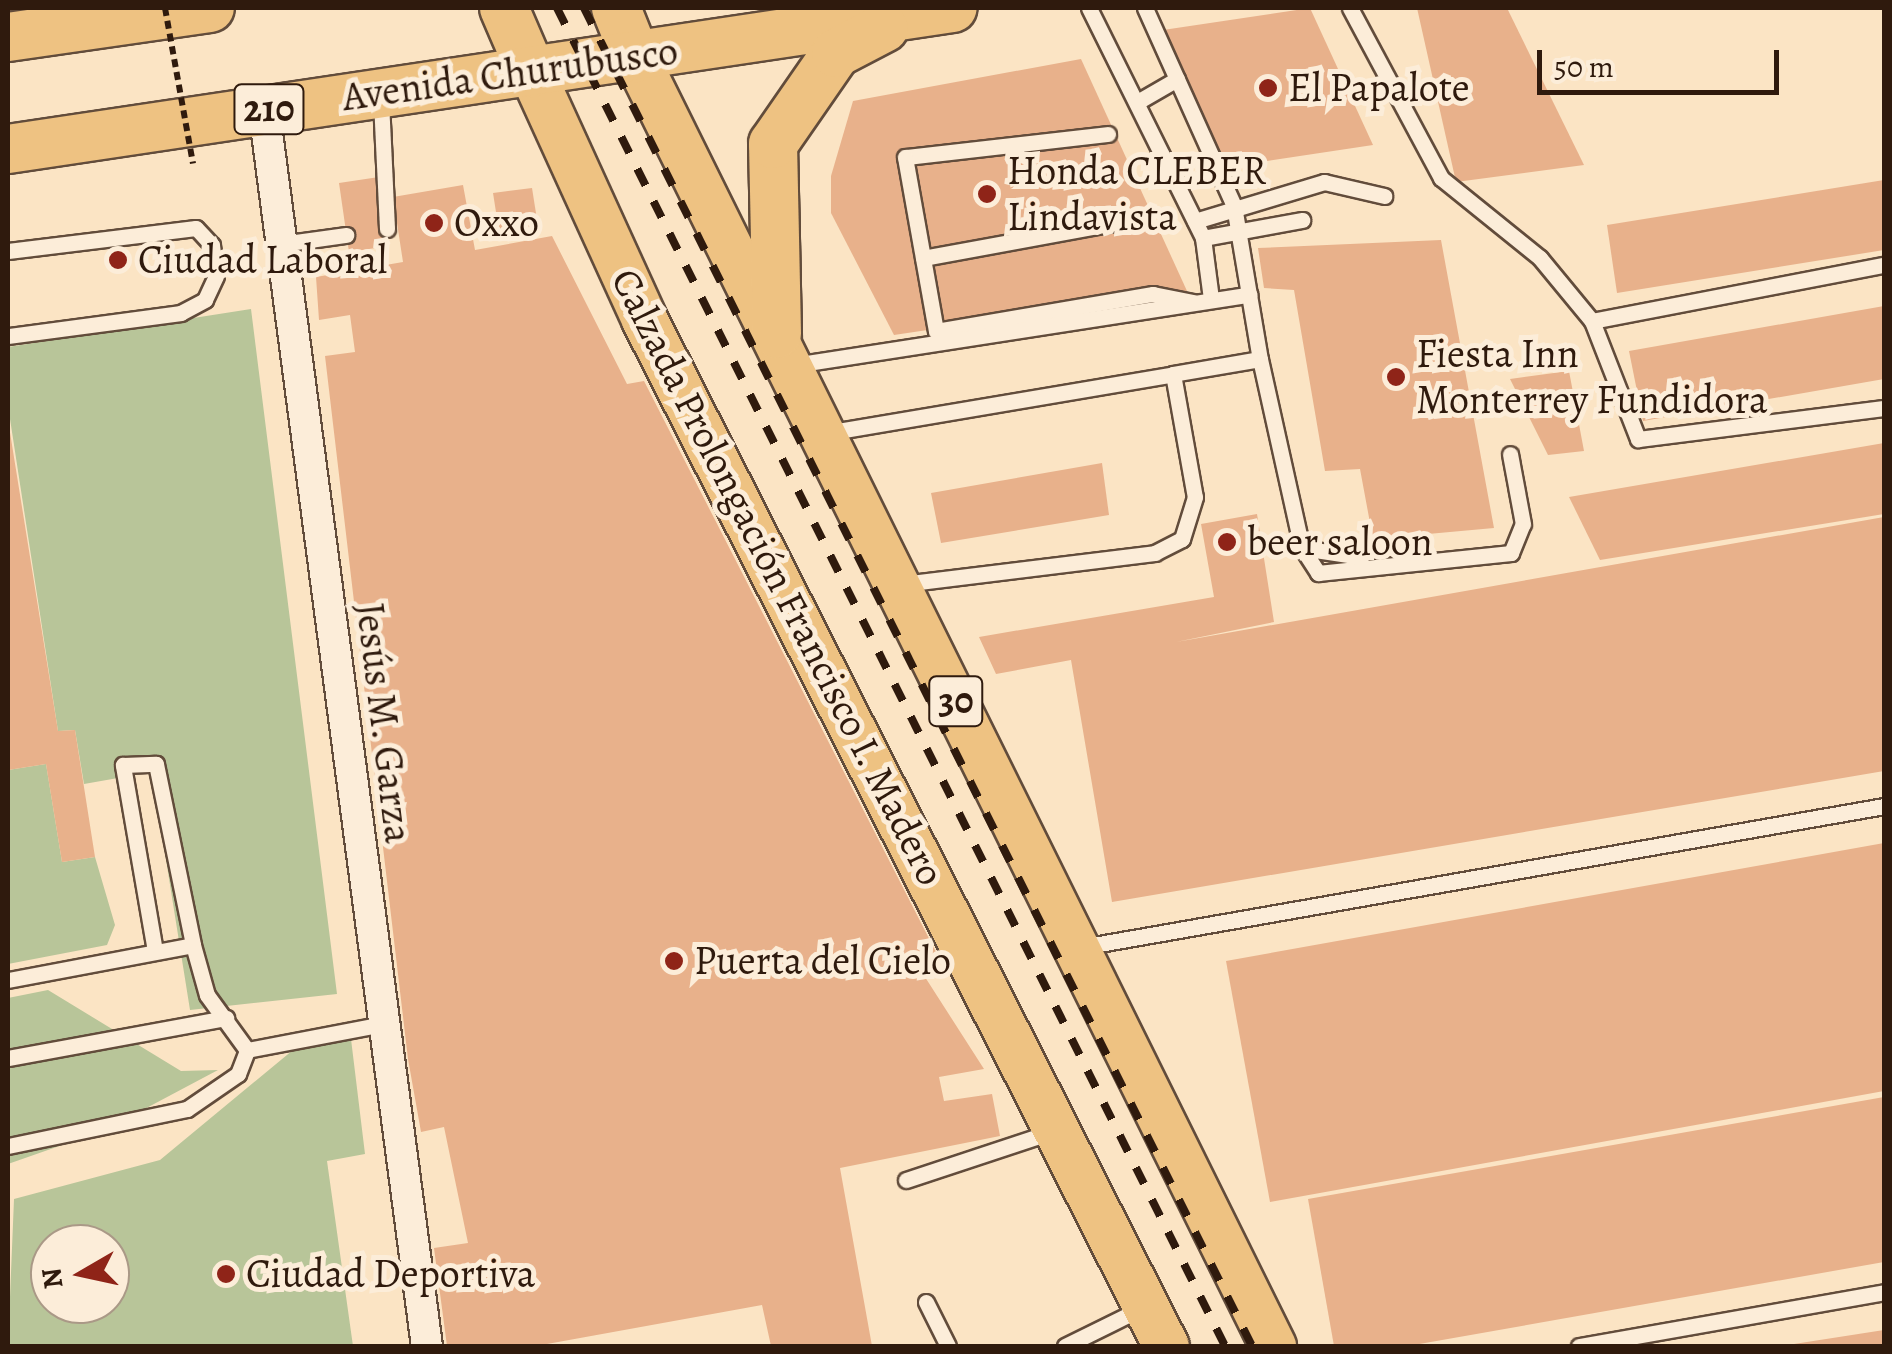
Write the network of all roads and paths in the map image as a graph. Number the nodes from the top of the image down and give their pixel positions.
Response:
1 (188, 8) edge
2 (504, 8) edge
3 (616, 8) edge
4 (1088, 8) edge
5 (1145, 8) edge
6 (1350, 8) edge
7 (943, 10) edge
8 (69, 18) edge
9 (8, 38) edge
10 (636, 58) junction
11 (532, 73) junction
12 (1177, 79) junction
13 (381, 92) junction
14 (1139, 100) junction
15 (264, 110) junction
16 (1108, 134) dead end
17 (8, 149) edge
18 (193, 163) dead end
19 (1384, 196) dead end
20 (1234, 206) junction
21 (1136, 218) dead end
22 (1302, 220) dead end
23 (1195, 221) junction
24 (387, 230) dead end
25 (1240, 230) junction
26 (346, 235) dead end
27 (1203, 238) junction
28 (281, 244) junction
29 (8, 251) edge
30 (923, 258) junction
31 (1884, 265) edge
32 (1250, 294) junction
33 (1210, 299) junction
34 (1193, 302) junction
35 (1592, 320) junction
36 (8, 336) edge
37 (785, 350) junction
38 (1260, 359) junction
39 (1173, 374) junction
40 (1884, 408) edge
41 (824, 433) junction
42 (1510, 454) dead end
43 (1302, 548) junction
44 (1361, 557) dead end
45 (898, 584) junction
46 (1884, 806) edge
47 (193, 945) junction
48 (1078, 948) junction
49 (154, 951) junction
50 (8, 980) edge
51 (226, 1018) junction
52 (383, 1024) junction
53 (248, 1050) junction
54 (8, 1058) edge
55 (1060, 1130) junction
56 (8, 1146) edge
57 (906, 1180) dead end
58 (1884, 1292) edge
59 (926, 1302) dead end
60 (1146, 1306) junction
61 (427, 1346) edge
62 (948, 1346) edge
63 (1065, 1346) edge
64 (1166, 1346) edge
65 (1273, 1346) edge
66 (1579, 1346) edge

1 - 8 highway
1 - 18 path, bridge
2 - 11 highway
3 - 10 highway, 30
4 - 14 lane
5 - 12 lane
6 - 35 lane
7 - 10 highway, Avenida Churubusco / 210
7 - 37 highway
8 - 9 highway
10 - 11 highway, Avenida Churubusco / 210
10 - 37 main road, 30
11 - 13 highway, Avenida Churubusco / 210
11 - 55 main road, Calzada Prolongación Francisco I. Madero
12 - 14 lane
12 - 20 lane
13 - 15 highway, Avenida Churubusco / 210
13 - 24 lane
14 - 23 lane
15 - 17 highway, Avenida Churubusco / 210
15 - 28 street, Jesús M. Garza
16 - 30 lane
19 - 20 lane
20 - 23 lane
20 - 25 lane
21 - 30 lane
22 - 25 lane
23 - 27 lane
25 - 27 lane
25 - 32 lane
26 - 28 lane
27 - 33 lane
28 - 52 street, Jesús M. Garza
29 - 36 lane
30 - 34 lane
31 - 35 lane
32 - 33 lane
32 - 38 lane
33 - 34 lane
34 - 37 lane
35 - 40 lane
37 - 41 main road, 30
38 - 39 lane
38 - 43 lane
39 - 41 lane
39 - 45 lane
41 - 45 main road, 30
42 - 43 lane
43 - 44 lane
45 - 48 main road, 30
46 - 48 lane
47 - 49 lane
47 - 49 lane
47 - 51 lane
48 - 65 main road, 30
49 - 50 lane
51 - 53 lane
51 - 54 lane
52 - 53 lane
52 - 61 street, Jesús M. Garza
53 - 56 lane
55 - 57 lane
55 - 60 main road, Calzada Prolongación Francisco I. Madero
58 - 66 lane
59 - 62 lane
60 - 63 lane
60 - 64 main road, Calzada Prolongación Francisco I. Madero

